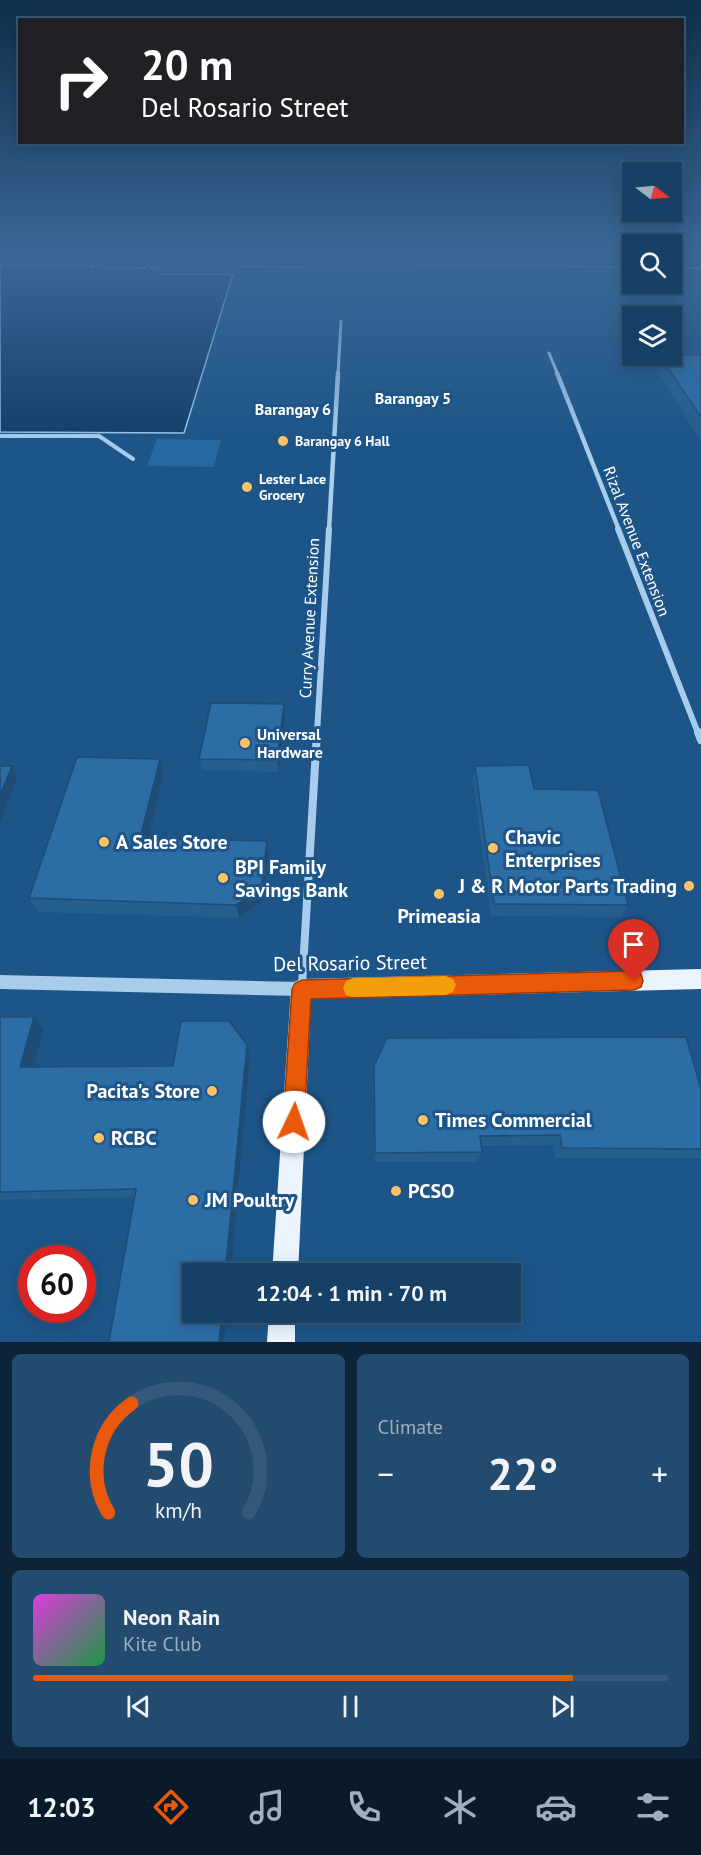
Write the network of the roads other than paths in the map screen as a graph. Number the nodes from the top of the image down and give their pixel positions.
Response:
1 (341, 321) dead end
2 (549, 353) dead end
3 (0, 436) edge
4 (133, 459) dead end
5 (701, 740) edge
6 (701, 979) edge
7 (0, 982) edge
8 (302, 989) junction
9 (286, 1263) edge
10 (282, 1323) edge
11 (281, 1342) edge

1 - 8 street, Curry Avenue Extension
2 - 5 street, Rizal Avenue Extension
3 - 4 street
6 - 8 main road, Del Rosario Street
7 - 8 street, Del Rosario Street
8 - 9 main road
10 - 11 main road

